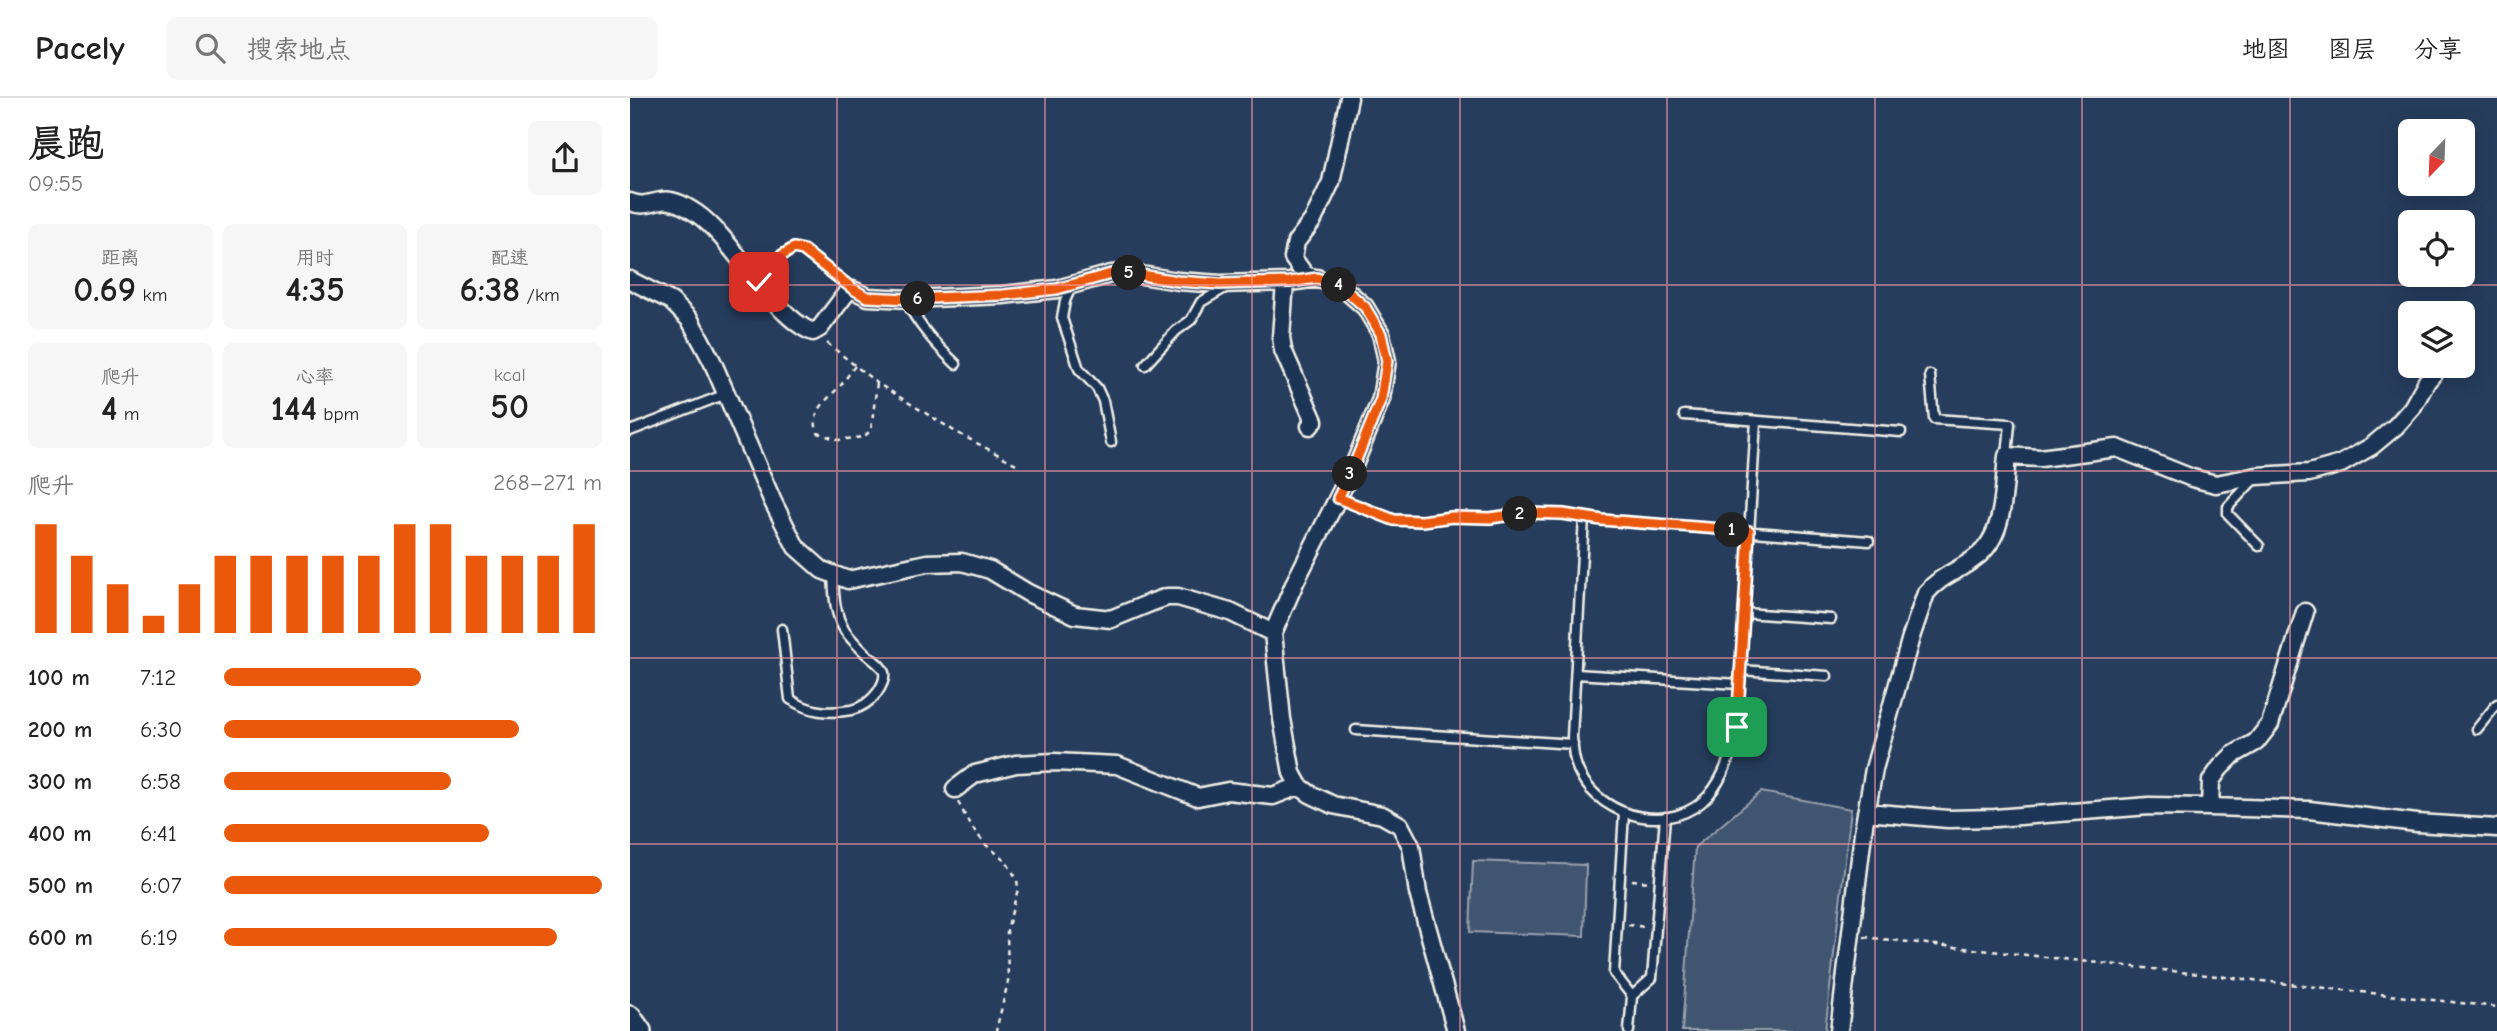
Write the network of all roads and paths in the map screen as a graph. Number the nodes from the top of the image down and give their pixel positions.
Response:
1 (1349, 98) edge
2 (630, 202) edge
3 (1317, 278) junction
4 (630, 280) edge
5 (759, 282) junction
6 (1285, 282) junction
7 (1234, 284) junction
8 (1072, 285) junction
9 (853, 289) junction
10 (905, 299) junction
11 (813, 332) junction
12 (956, 364) dead end
13 (855, 365) junction
14 (1145, 365) dead end
15 (1930, 375) dead end
16 (2430, 378) edge
17 (877, 383) junction
18 (726, 394) junction
19 (1684, 415) dead end
20 (1756, 421) junction
21 (1310, 426) dead end
22 (630, 431) edge
23 (1901, 432) dead end
24 (1111, 442) dead end
25 (2007, 456) junction
26 (1018, 465) dead end
27 (2257, 476) junction
28 (1338, 498) junction
29 (1584, 517) junction
30 (1749, 531) junction
31 (1869, 541) dead end
32 (2259, 546) dead end
33 (833, 574) junction
34 (2305, 612) dead end
35 (1744, 613) junction
36 (1832, 619) dead end
37 (782, 629) dead end
38 (1273, 632) junction
39 (1740, 670) junction
40 (1576, 674) junction
41 (1827, 676) dead end
42 (1739, 684) junction
43 (2497, 704) edge
44 (2477, 729) dead end
45 (1356, 730) dead end
46 (1573, 744) junction
47 (1299, 786) junction
48 (955, 789) joint
49 (2210, 807) junction
50 (1866, 812) junction
51 (1624, 813) junction
52 (1665, 817) junction
53 (2497, 828) edge
54 (1620, 879) junction
55 (1660, 883) junction
56 (1617, 925) junction
57 (1656, 927) junction
58 (1851, 936) junction
59 (1632, 996) junction
60 (2497, 1007) edge
61 (630, 1017) edge
62 (640, 1031) edge
63 (996, 1031) edge
64 (1459, 1031) edge
65 (1629, 1031) edge
66 (1839, 1031) edge

1 - 3 street
2 - 5 street
3 - 6 street
3 - 28 street
4 - 18 street
5 - 9 lane
5 - 11 street
6 - 7 street
6 - 21 street
7 - 8 street
7 - 14 lane
8 - 10 street
8 - 24 lane
9 - 10 street
9 - 11 street
10 - 12 lane
11 - 13 path
13 - 17 path
13 - 17 path
15 - 25 lane
16 - 27 street
17 - 26 path
18 - 22 lane
18 - 33 street
19 - 20 lane
20 - 23 lane
20 - 30 lane
25 - 27 street
25 - 50 street
27 - 32 lane
28 - 29 lane
28 - 38 street
29 - 30 lane
29 - 40 lane
30 - 31 lane
30 - 35 lane
33 - 37 lane
33 - 38 street
34 - 49 street
35 - 36 lane
35 - 39 lane
38 - 47 street
39 - 41 lane
39 - 42 lane
40 - 42 lane
40 - 46 lane
42 - 52 lane
43 - 44 lane
45 - 46 lane
46 - 51 lane
47 - 48 street
47 - 64 street
48 - 63 path
49 - 50 street
49 - 53 street
50 - 58 street
51 - 52 lane
51 - 54 lane
52 - 55 lane
54 - 55 path
54 - 56 lane
55 - 57 lane
56 - 57 path
56 - 59 lane
57 - 59 lane
58 - 60 path
58 - 66 street
59 - 65 lane
61 - 62 main road

